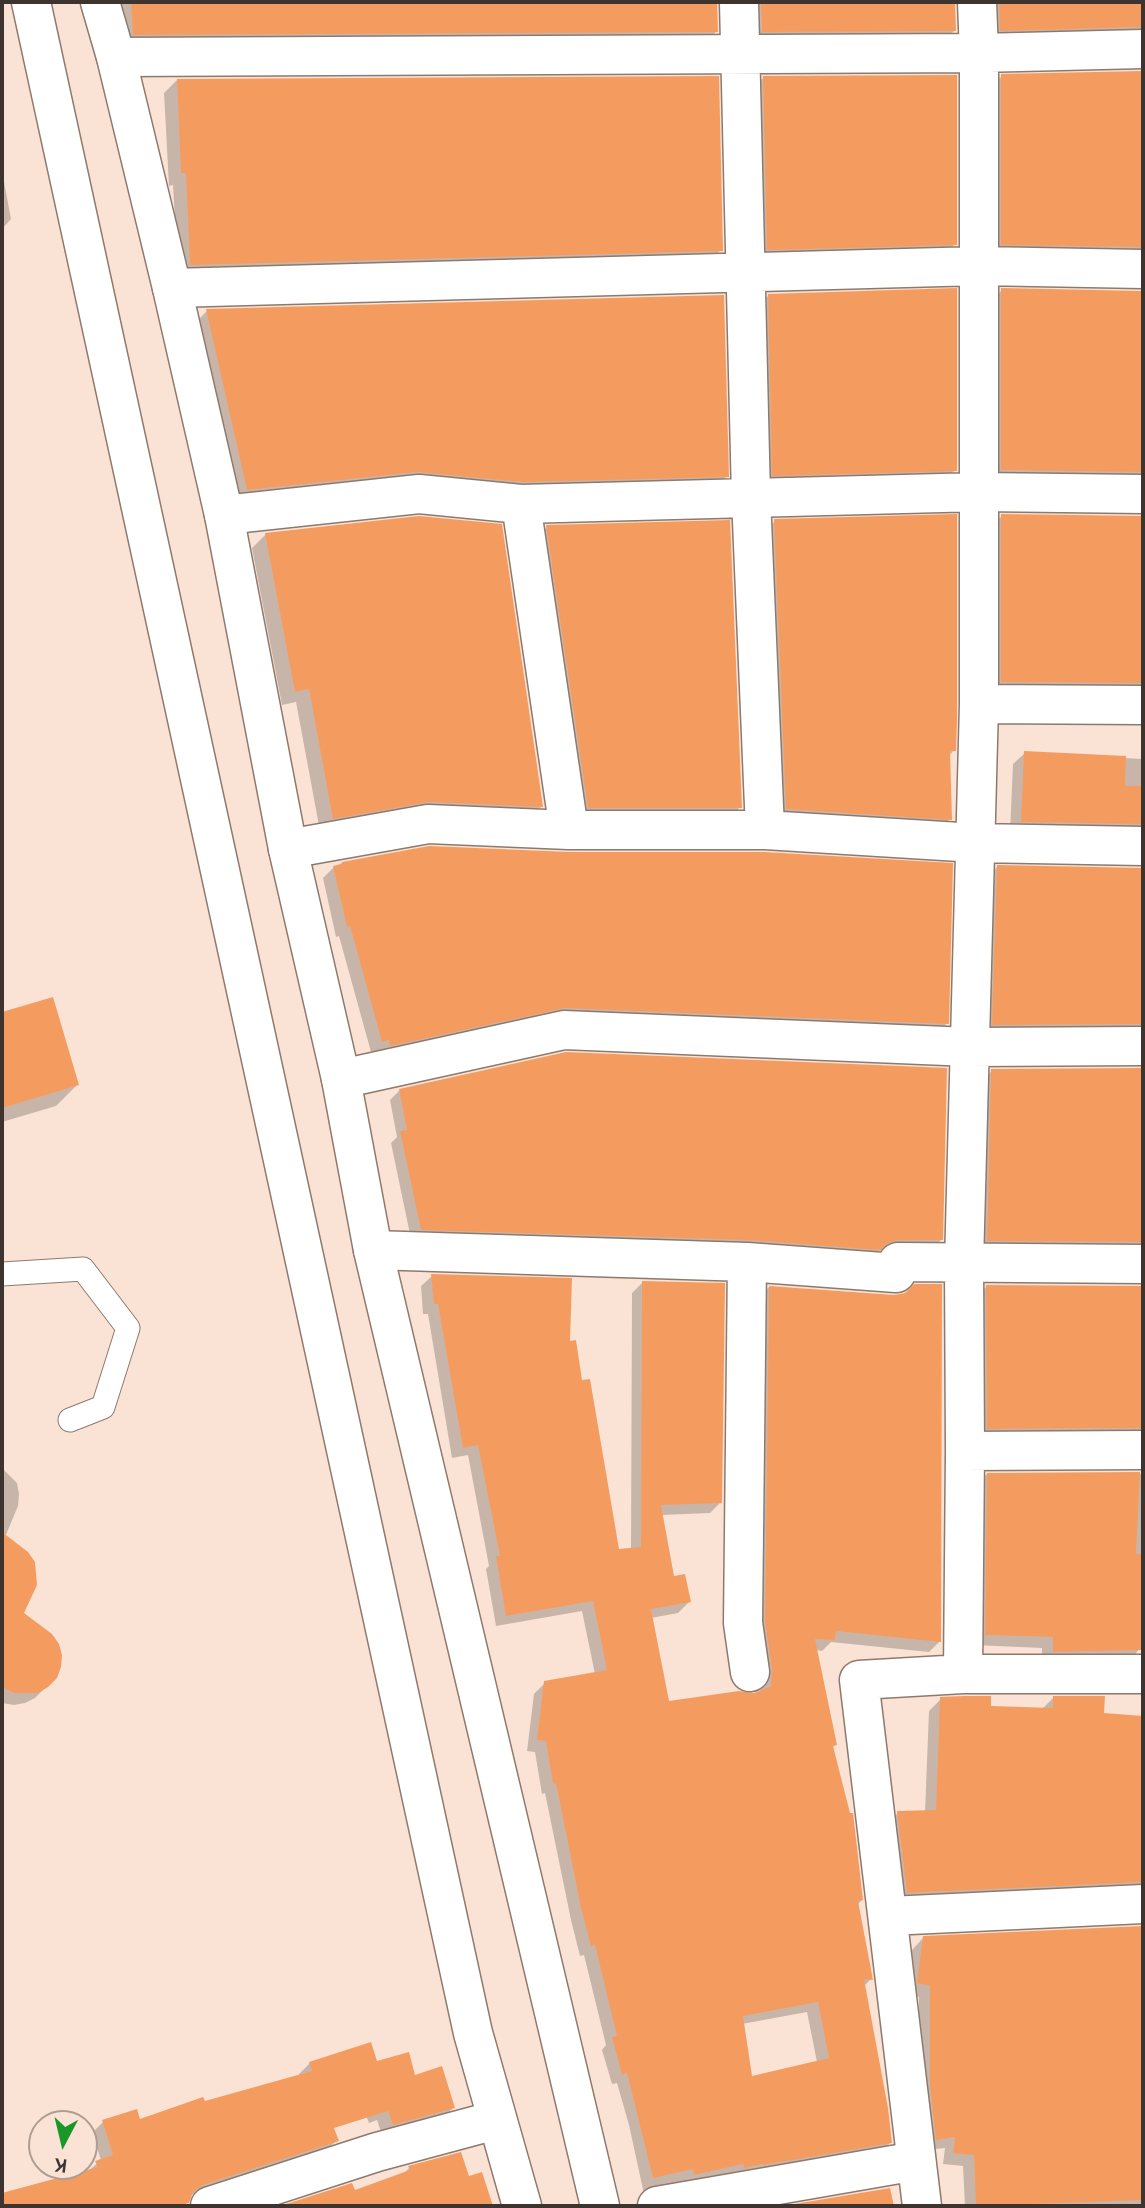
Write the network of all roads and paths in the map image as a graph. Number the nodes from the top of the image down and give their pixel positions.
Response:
1 (30, 2) edge
2 (100, 2) edge
3 (739, 2) edge
4 (977, 2) edge
5 (1143, 49) edge
6 (979, 53) junction
7 (741, 54) junction
8 (116, 57) junction
9 (979, 266) junction
10 (1143, 269) edge
11 (746, 273) junction
12 (172, 288) junction
13 (980, 492) junction
14 (1143, 494) edge
15 (751, 497) junction
16 (522, 504) junction
17 (224, 515) junction
18 (979, 704) junction
19 (1143, 705) edge
20 (569, 830) junction
21 (765, 830) junction
22 (976, 843) junction
23 (1143, 846) edge
24 (288, 849) junction
25 (1143, 1045) edge
26 (970, 1047) junction
27 (341, 1079) junction
28 (373, 1250) junction
29 (747, 1262) junction
30 (964, 1264) junction
31 (1143, 1264) edge
32 (2, 1274) edge
33 (71, 1420) dead end
34 (1143, 1450) edge
35 (965, 1451) junction
36 (750, 1672) dead end
37 (963, 1674) junction
38 (1143, 1674) edge
39 (1143, 1904) edge
40 (889, 1916) junction
41 (496, 2120) junction
42 (916, 2161) junction
43 (210, 2206) edge
44 (522, 2206) edge
45 (600, 2206) edge
46 (657, 2206) edge
47 (922, 2206) edge

1 - 41 street
2 - 8 street
3 - 7 street
4 - 6 street
5 - 6 street
6 - 7 street
6 - 9 street
7 - 8 street
7 - 11 street
8 - 12 street
9 - 10 street
9 - 11 street
9 - 13 street
11 - 12 street
11 - 15 street
12 - 17 street
13 - 14 street
13 - 15 street
13 - 18 street
15 - 16 street
15 - 21 street
16 - 17 street
16 - 20 street
17 - 24 street
18 - 19 street
18 - 22 street
20 - 21 street
20 - 24 street
21 - 22 street
22 - 23 street
22 - 26 street
24 - 27 street
25 - 26 street
26 - 27 street
26 - 30 street
27 - 28 street
28 - 29 street
28 - 45 street
29 - 30 street
29 - 36 street
30 - 31 street
30 - 35 street
32 - 33 lane
34 - 35 street
35 - 37 street
37 - 38 street
37 - 40 street
39 - 40 street
40 - 42 street
41 - 43 street
41 - 44 street
42 - 46 street
42 - 47 street

